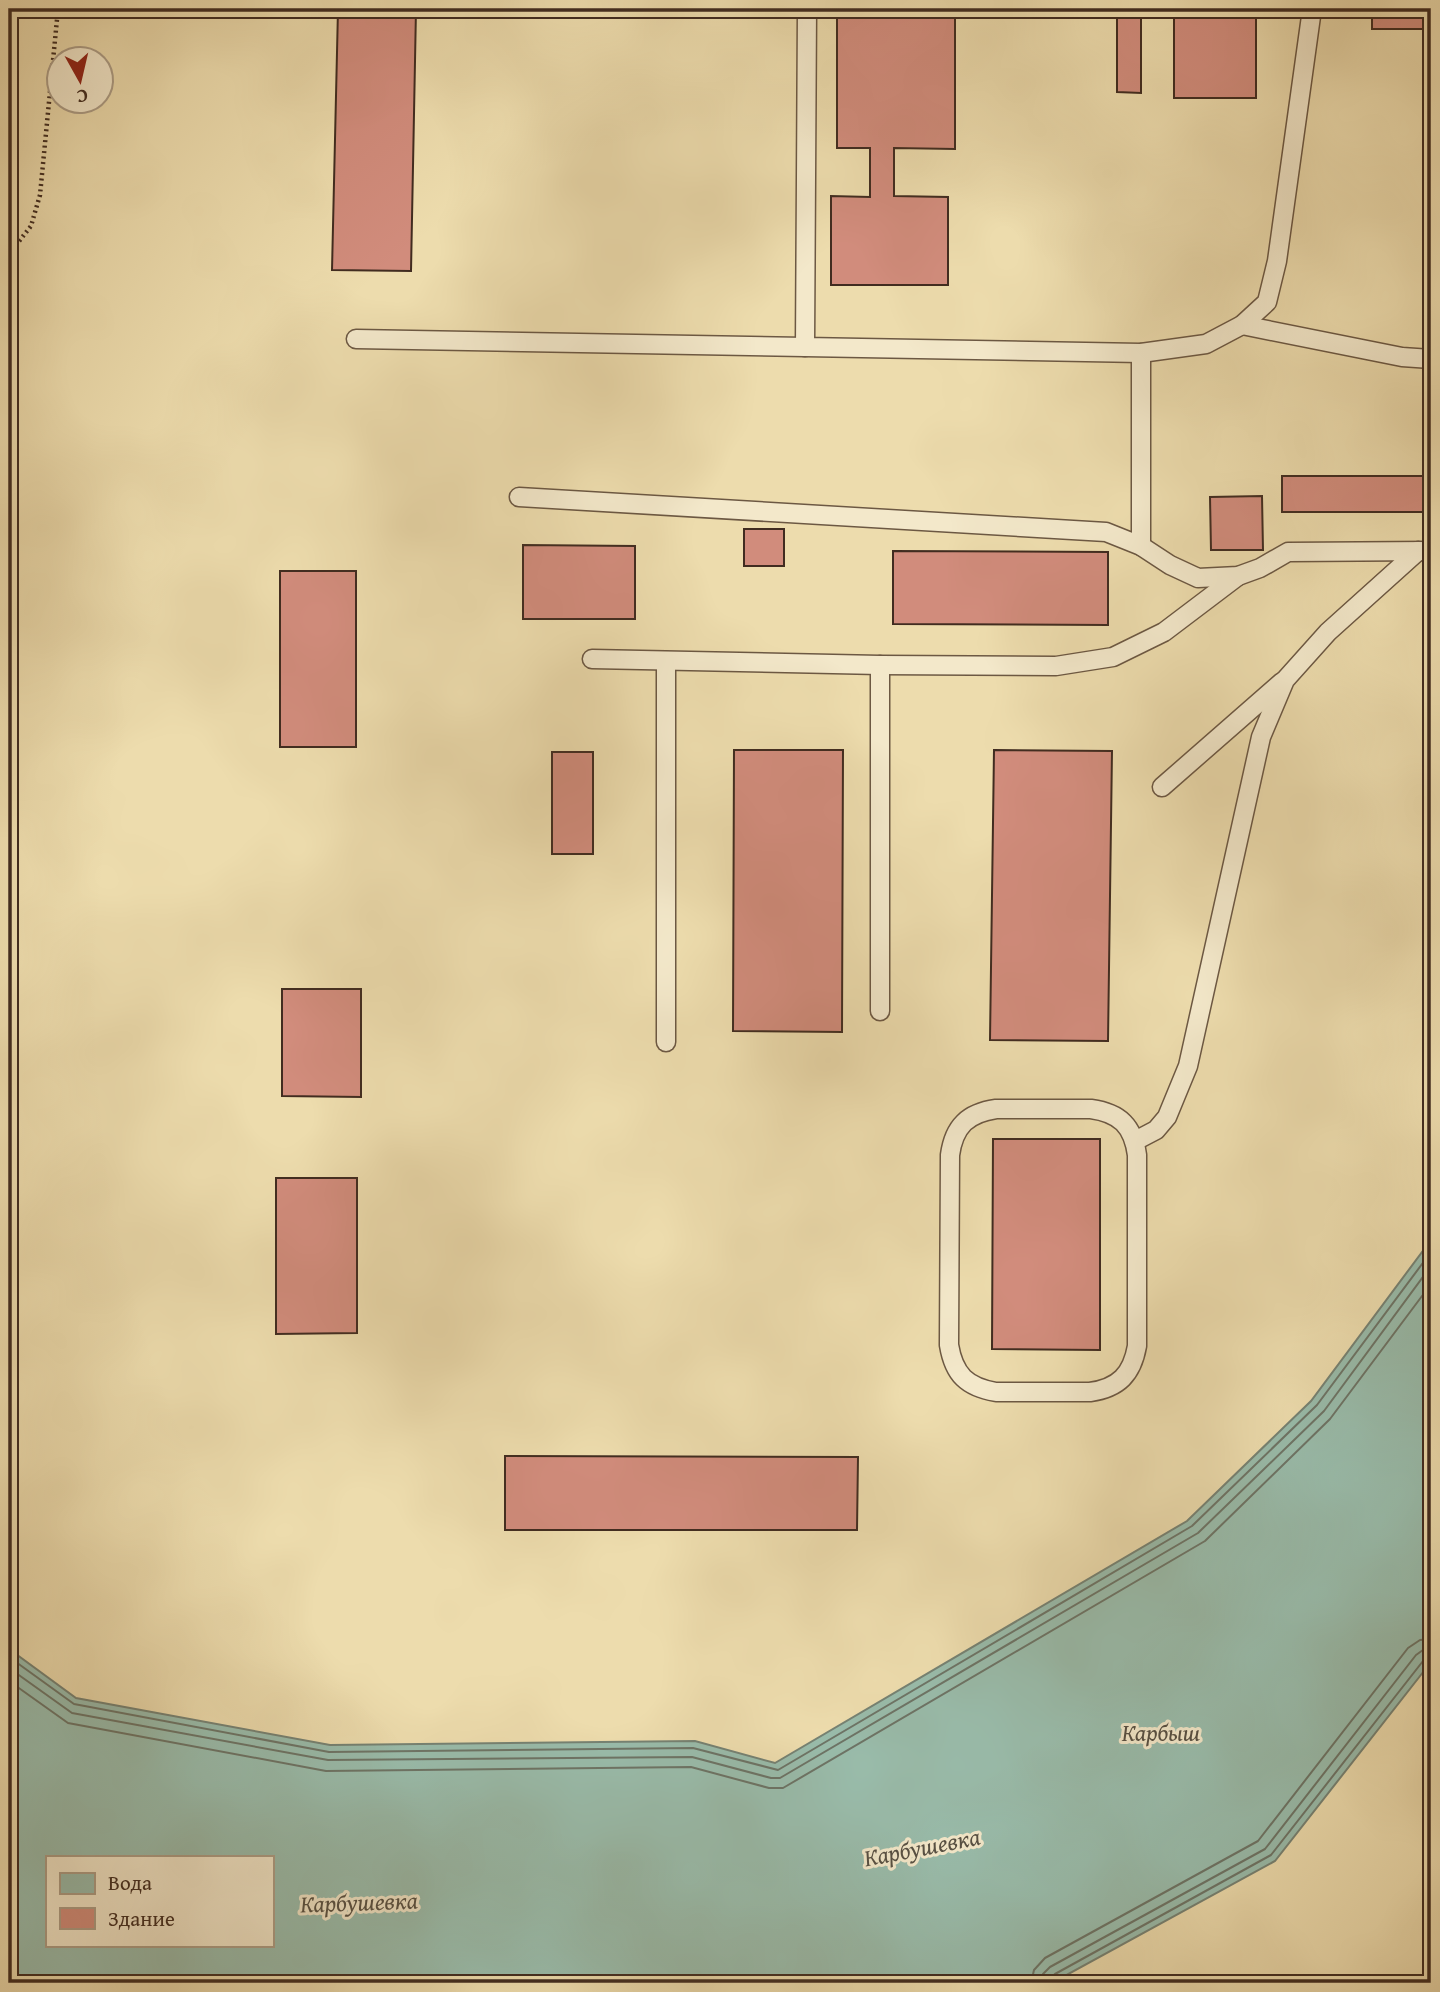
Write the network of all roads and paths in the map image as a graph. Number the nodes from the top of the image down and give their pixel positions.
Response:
1 (58, 9) edge
2 (807, 9) edge
3 (1312, 9) edge
4 (9, 254) edge
5 (1242, 326) junction
6 (356, 339) dead end
7 (805, 347) junction
8 (1141, 353) junction
9 (1431, 359) edge
10 (519, 497) dead end
11 (1141, 547) junction
12 (1425, 551) edge
13 (1238, 576) junction
14 (592, 659) dead end
15 (666, 661) junction
16 (880, 665) junction
17 (1285, 680) junction
18 (1162, 787) dead end
19 (880, 1011) dead end
20 (666, 1042) dead end
21 (1135, 1141) junction

1 - 4 path
2 - 7 lane
3 - 5 lane
5 - 8 lane
5 - 9 lane
6 - 7 lane
7 - 8 lane
8 - 11 lane
10 - 11 lane
11 - 13 lane
12 - 13 lane
12 - 17 lane
13 - 16 lane
14 - 15 lane
15 - 16 lane
15 - 20 lane
16 - 19 lane
17 - 18 lane
17 - 21 lane
21 - 21 lane

